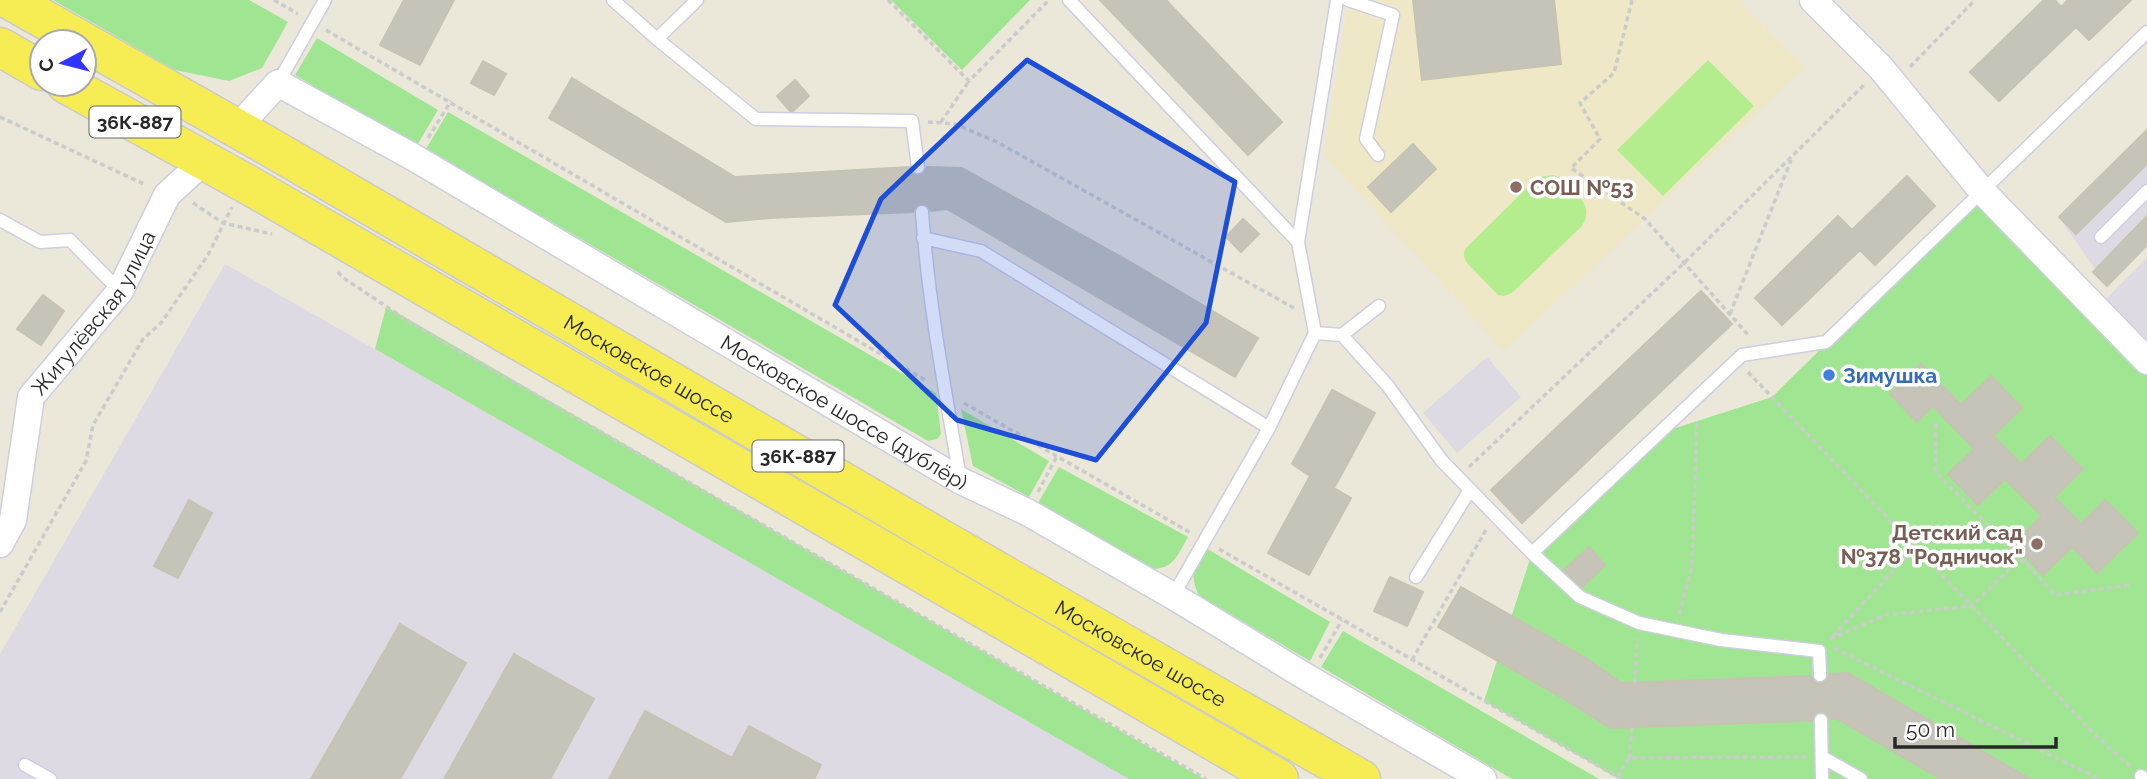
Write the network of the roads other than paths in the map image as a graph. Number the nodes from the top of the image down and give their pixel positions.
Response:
1 (10, 0) edge
2 (325, 0) edge
3 (612, 0) edge
4 (697, 0) edge
5 (1069, 0) edge
6 (1337, 0) edge
7 (1348, 0) edge
8 (1814, 0) edge
9 (2147, 32) edge
10 (657, 39) junction
11 (98, 79) edge
12 (278, 83) junction
13 (98, 97) edge
14 (221, 145) junction
15 (1378, 155) dead end
16 (918, 167) dead end
17 (1982, 191) junction
18 (2147, 191) edge
19 (922, 212) dead end
20 (0, 220) edge
21 (2101, 237) dead end
22 (923, 238) junction
23 (1298, 242) junction
24 (120, 291) junction
25 (1379, 306) dead end
26 (1315, 333) junction
27 (1342, 335) junction
28 (2147, 361) edge
29 (1269, 428) junction
30 (961, 481) junction
31 (1469, 490) junction
32 (0, 544) edge
33 (1532, 553) junction
34 (1416, 577) dead end
35 (1173, 596) junction
36 (1820, 675) dead end
37 (1821, 720) dead end
38 (1822, 757) junction
39 (25, 765) dead end
40 (50, 779) edge
41 (1279, 779) edge
42 (1323, 779) edge
43 (1361, 779) edge
44 (1483, 779) edge
45 (1822, 779) edge
46 (1861, 779) edge

1 - 14 main road, Московское шоссе / 36К-887
2 - 12 lane
3 - 10 lane
4 - 10 lane
5 - 23 lane
6 - 23 lane
7 - 15 lane
8 - 17 street
9 - 17 lane
10 - 16 lane
11 - 14 main road, Московское шоссе / 36К-887
12 - 14 street
12 - 30 street, Московское шоссе (дублёр)
13 - 14 main road, Московское шоссе / 36К-887
14 - 24 street, Жигулёвская улица
14 - 41 main road, Московское шоссе / 36К-887
14 - 42 main road, Московское шоссе / 36К-887
14 - 43 main road, Московское шоссе / 36К-887
17 - 28 street
17 - 33 lane
18 - 21 lane
19 - 22 lane
20 - 24 lane
22 - 29 lane
22 - 30 lane
23 - 26 lane
24 - 32 street, Жигулёвская улица
25 - 27 lane
26 - 27 lane
26 - 29 lane
27 - 31 lane
29 - 35 lane
30 - 35 street, Московское шоссе (дублёр)
31 - 33 lane
31 - 34 lane
33 - 36 lane
35 - 44 street, Московское шоссе (дублёр)
37 - 38 lane
38 - 45 lane
38 - 46 lane
39 - 40 lane

